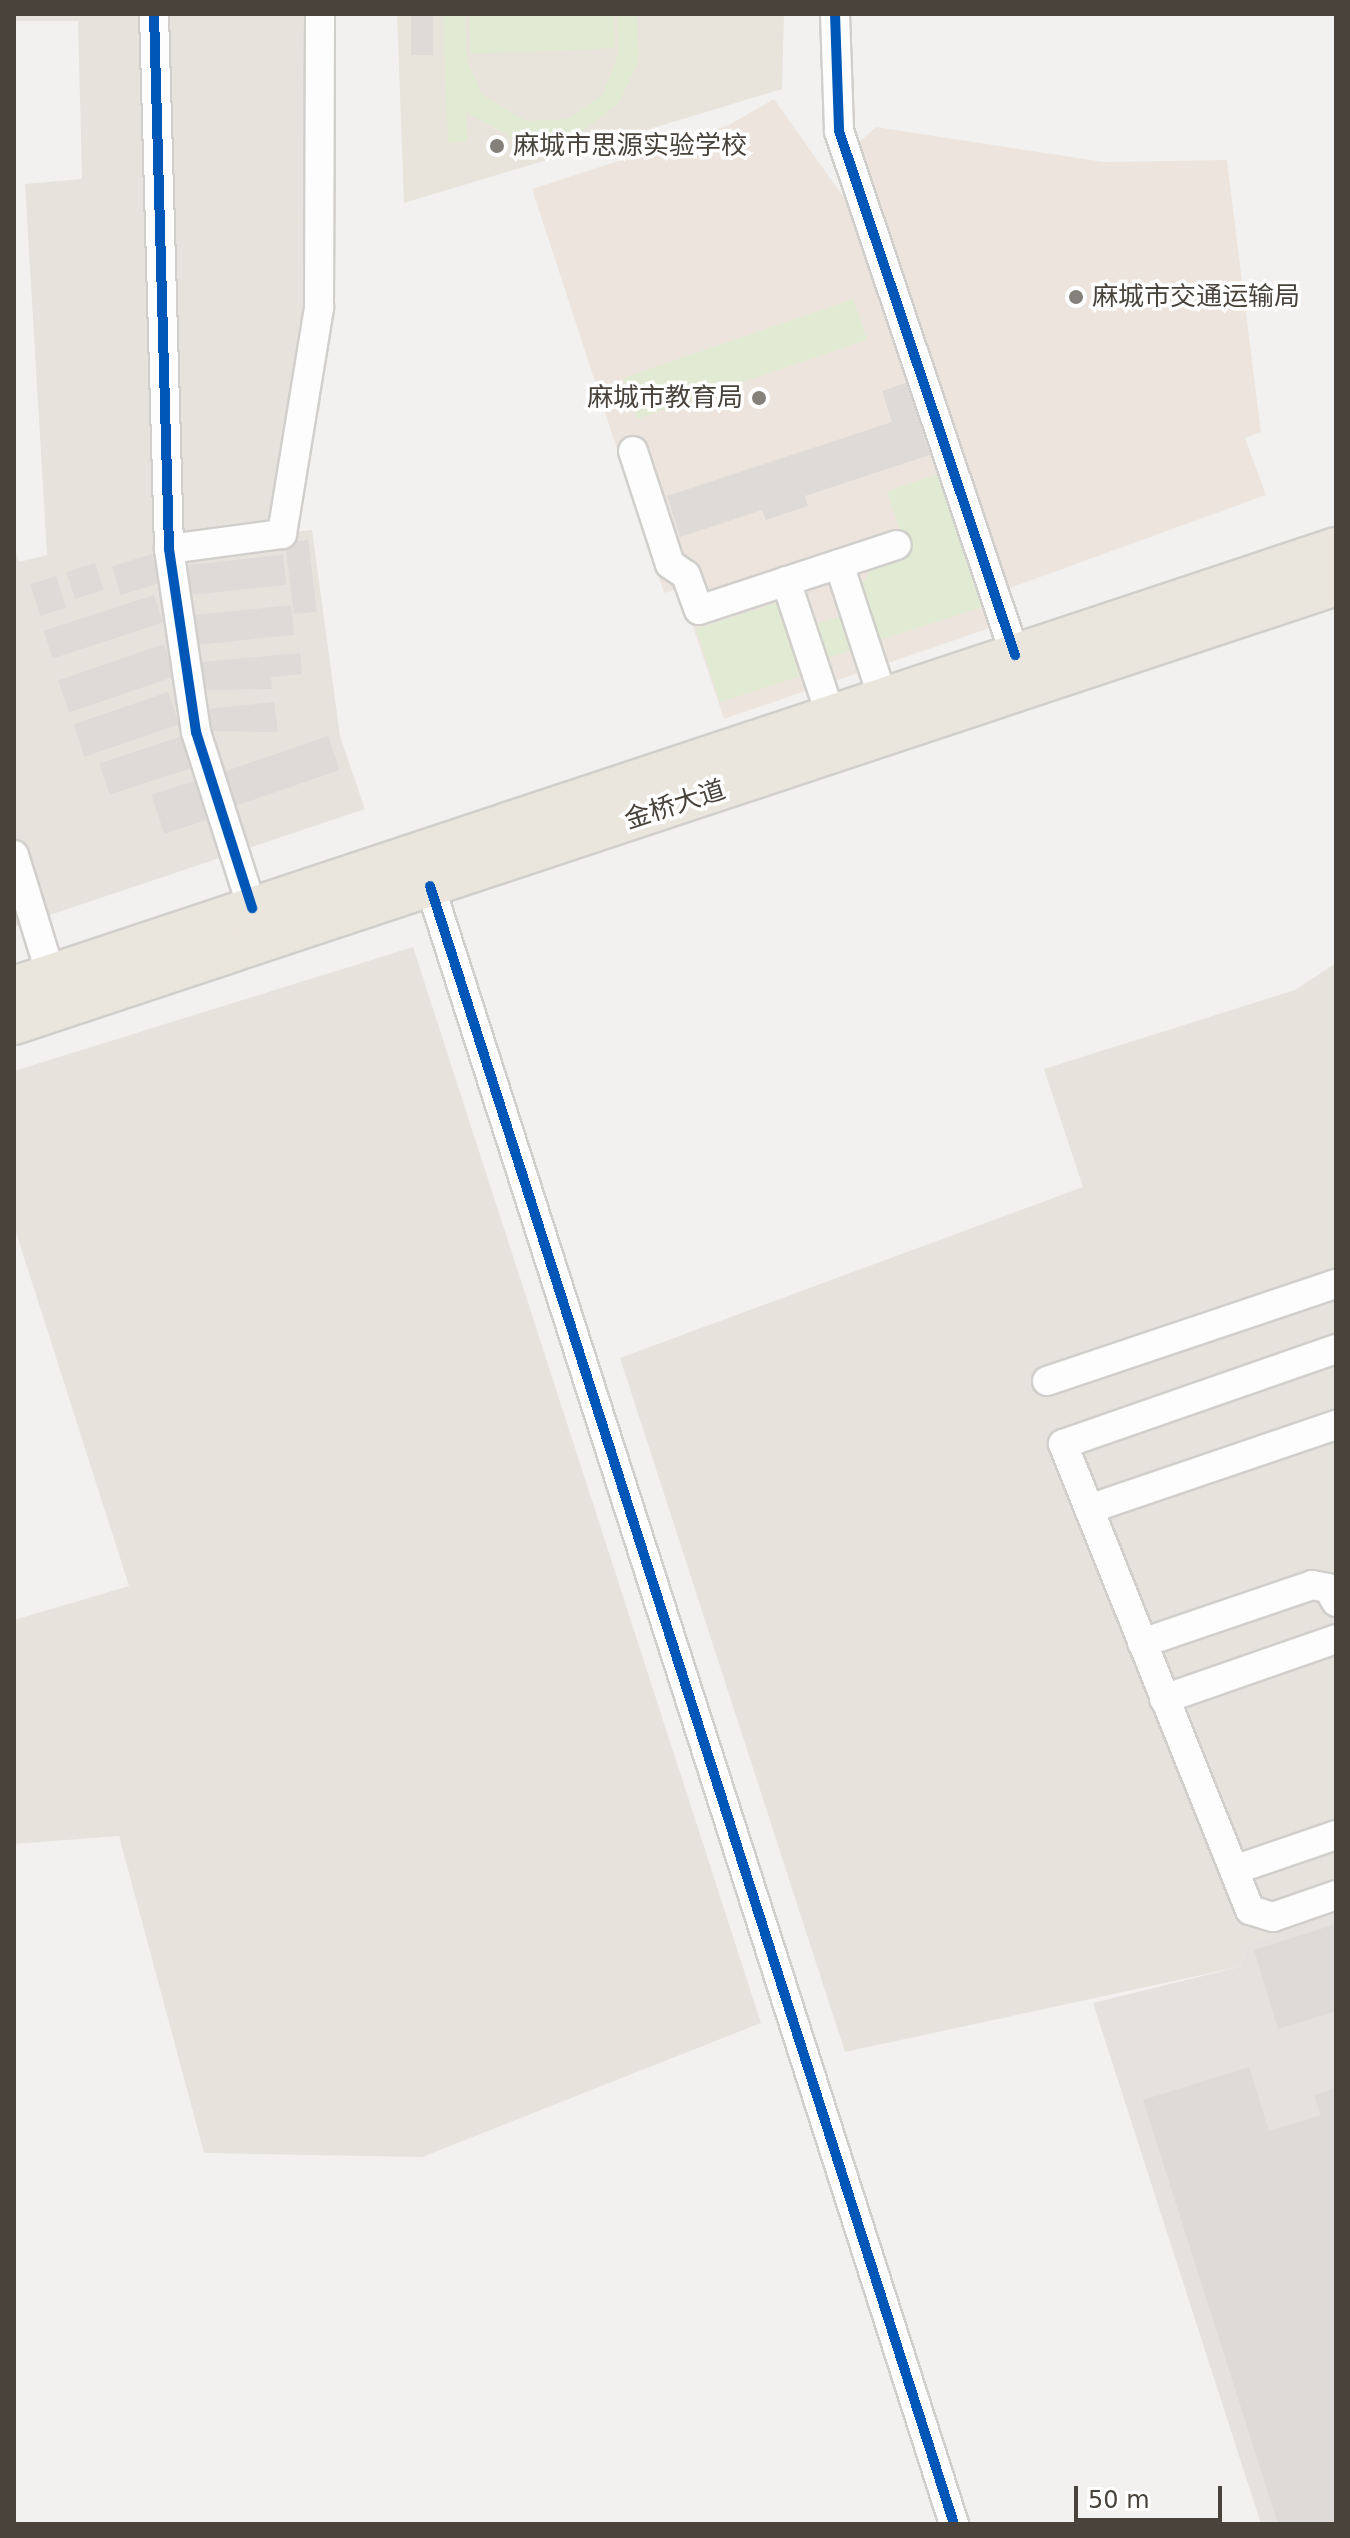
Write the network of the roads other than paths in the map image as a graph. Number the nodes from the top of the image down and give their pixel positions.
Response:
1 (154, 14) edge
2 (320, 14) edge
3 (835, 14) edge
4 (633, 451) dead end
5 (897, 545) dead end
6 (1336, 548) edge
7 (169, 549) junction
8 (839, 564) junction
9 (786, 581) junction
10 (1336, 585) edge
11 (1015, 655) junction
12 (883, 699) junction
13 (831, 716) junction
14 (14, 855) edge
15 (430, 886) junction
16 (252, 908) junction
17 (51, 975) junction
18 (14, 987) edge
19 (14, 1024) edge
20 (1336, 1284) edge
21 (1336, 1349) edge
22 (1047, 1381) dead end
23 (1336, 1425) edge
24 (1089, 1509) junction
25 (1336, 1602) edge
26 (1336, 1639) edge
27 (1142, 1643) junction
28 (1164, 1699) junction
29 (1336, 1835) edge
30 (1234, 1870) junction
31 (1336, 1895) edge
32 (954, 2524) edge

1 - 7 street
2 - 7 street
3 - 11 street
4 - 9 street
5 - 8 street
6 - 11 highway, 金桥大道
7 - 16 street
8 - 9 street
8 - 12 street
9 - 13 street
10 - 15 highway, 金桥大道
11 - 12 highway, 金桥大道
12 - 13 highway, 金桥大道
13 - 16 highway, 金桥大道
14 - 17 street
15 - 19 highway, 金桥大道
15 - 32 street
16 - 17 highway, 金桥大道
17 - 18 highway, 金桥大道
20 - 22 street
21 - 24 street
23 - 24 street
24 - 27 street
25 - 27 street
26 - 28 street
27 - 28 street
28 - 30 street
29 - 30 street
30 - 31 street

